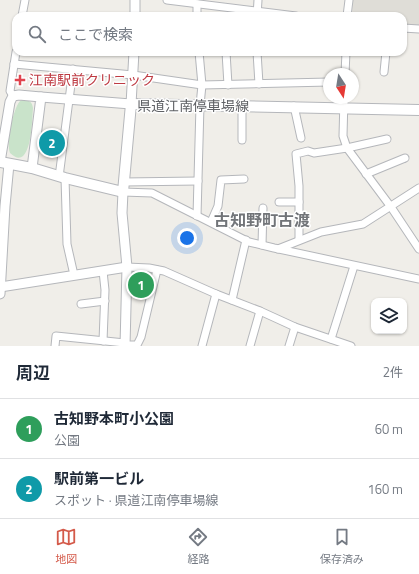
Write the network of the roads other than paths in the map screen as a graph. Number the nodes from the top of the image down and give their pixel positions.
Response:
1 (25, 0) edge
2 (135, 0) edge
3 (167, 0) edge
4 (258, 0) edge
5 (348, 0) edge
6 (197, 4) junction
7 (229, 8) junction
8 (23, 12) edge
9 (135, 12) edge
10 (197, 12) edge
11 (228, 12) edge
12 (251, 12) edge
13 (257, 12) edge
14 (347, 12) edge
15 (407, 28) edge
16 (419, 29) edge
17 (15, 56) edge
18 (134, 56) edge
19 (199, 56) edge
20 (226, 56) edge
21 (257, 56) edge
22 (346, 56) edge
23 (386, 56) edge
24 (14, 64) junction
25 (73, 68) junction
26 (345, 68) edge
27 (384, 72) dead end
28 (133, 75) junction
29 (323, 82) edge
30 (228, 84) junction
31 (260, 84) junction
32 (202, 85) junction
33 (13, 96) junction
34 (40, 96) junction
35 (69, 99) junction
36 (131, 104) junction
37 (327, 104) edge
38 (344, 104) edge
39 (355, 104) edge
40 (242, 105) junction
41 (200, 106) junction
42 (294, 106) junction
43 (419, 110) edge
44 (301, 138) dead end
45 (387, 139) dead end
46 (242, 140) dead end
47 (347, 148) junction
48 (405, 158) dead end
49 (3, 163) edge
50 (32, 168) junction
51 (366, 174) junction
52 (62, 177) junction
53 (244, 179) dead end
54 (198, 181) junction
55 (123, 187) junction
56 (419, 188) edge
57 (279, 202) dead end
58 (299, 202) junction
59 (391, 207) junction
60 (263, 208) dead end
61 (197, 216) junction
62 (211, 222) junction
63 (246, 240) junction
64 (299, 240) junction
65 (262, 245) junction
66 (278, 249) junction
67 (419, 249) edge
68 (354, 266) junction
69 (126, 267) junction
70 (157, 270) junction
71 (103, 271) junction
72 (74, 276) junction
73 (419, 279) edge
74 (0, 287) edge
75 (0, 294) edge
76 (216, 294) junction
77 (232, 300) junction
78 (105, 301) junction
79 (81, 304) dead end
80 (260, 311) junction
81 (295, 327) junction
82 (103, 341) junction
83 (335, 342) edge
84 (125, 345) edge
85 (55, 346) edge
86 (202, 346) edge
87 (250, 346) edge
88 (289, 346) edge
89 (351, 346) edge

1 - 8 street
2 - 9 street
3 - 6 street
4 - 13 street
5 - 14 street
6 - 7 street
6 - 10 street
7 - 11 street
7 - 12 street
15 - 16 street
17 - 24 street
18 - 28 street
19 - 32 street
20 - 30 street
21 - 31 street
22 - 26 street
23 - 27 street
24 - 25 street
24 - 33 street
25 - 28 street
25 - 35 street
28 - 32 street
28 - 36 street
29 - 31 street
30 - 31 street
30 - 32 street
32 - 41 street
33 - 34 street
33 - 49 street
34 - 35 street
34 - 50 street
35 - 36 street
35 - 52 street
36 - 41 main road, 県道江南停車場線
36 - 55 main road, 県道江南停車場線
37 - 42 main road, 県道江南停車場線
38 - 47 street
39 - 43 main road, 県道江南停車場線
40 - 41 main road, 県道江南停車場線
40 - 42 main road, 県道江南停車場線
40 - 46 street
41 - 54 street
42 - 44 street
45 - 47 street
47 - 51 street
47 - 58 street
48 - 51 street
49 - 50 main road
49 - 74 street
50 - 52 main road
51 - 59 street
52 - 55 main road
52 - 72 street
53 - 62 street
54 - 55 street
54 - 61 street
55 - 61 street
55 - 69 street
56 - 59 street
57 - 58 street
58 - 64 street
59 - 64 street
59 - 67 street
60 - 65 street
61 - 62 street
62 - 63 street
63 - 65 street
63 - 77 street
64 - 66 street
65 - 66 street
66 - 68 street
68 - 73 street
68 - 83 street
69 - 70 street
69 - 71 street
69 - 84 street
70 - 76 street
70 - 84 street
71 - 72 street
71 - 78 street
72 - 74 street
74 - 75 street
76 - 77 street
76 - 86 street
77 - 80 street
78 - 79 street
78 - 82 street
80 - 81 street
80 - 87 street
81 - 83 street
81 - 88 street
82 - 84 street
82 - 85 street
83 - 89 street

